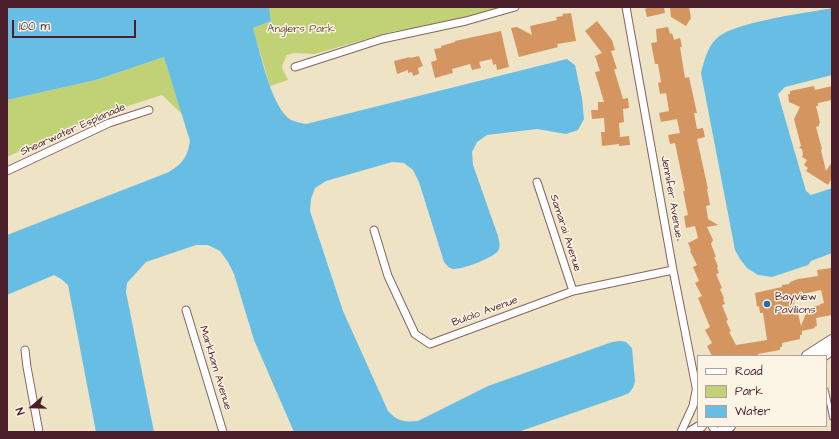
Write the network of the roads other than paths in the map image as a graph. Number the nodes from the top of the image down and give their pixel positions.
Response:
1 (515, 7) edge
2 (626, 7) edge
3 (295, 67) dead end
4 (149, 110) dead end
5 (7, 171) edge
6 (537, 182) dead end
7 (374, 230) dead end
8 (673, 270) junction
9 (573, 291) junction
10 (186, 310) dead end
11 (832, 340) edge
12 (832, 349) edge
13 (25, 350) dead end
14 (811, 355) edge
15 (823, 355) edge
16 (697, 393) edge
17 (827, 395) edge
18 (832, 418) edge
19 (699, 427) edge
20 (39, 432) edge
21 (223, 432) edge
22 (681, 432) edge
23 (690, 432) edge

1 - 3 street
2 - 8 street, Jennifer Avenue
4 - 5 street, Shearwater Esplanade
6 - 9 street, Samarai Avenue
7 - 9 street, Bulolo Avenue
8 - 9 street, Bulolo Avenue
8 - 16 street, Jennifer Avenue
10 - 21 street, Markham Avenue
11 - 14 main road
12 - 15 main road
13 - 20 street
16 - 22 street, Jennifer Avenue
17 - 18 lane
19 - 23 main road

